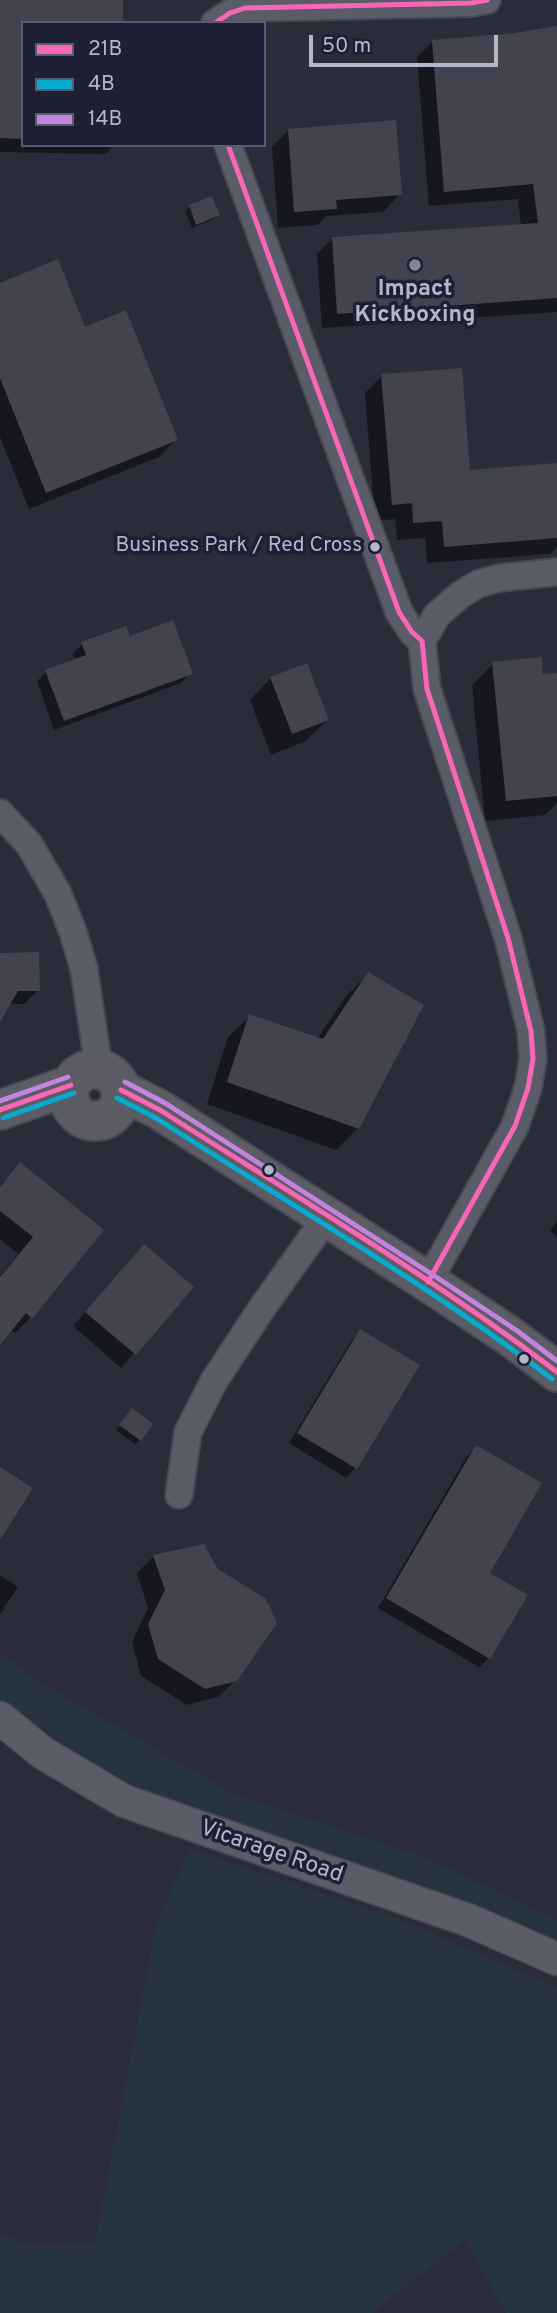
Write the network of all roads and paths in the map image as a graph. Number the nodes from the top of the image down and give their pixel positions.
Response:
1 (487, 0) edge
2 (214, 14) edge
3 (229, 147) edge
4 (557, 572) edge
5 (422, 641) junction
6 (0, 813) edge
7 (76, 1085) edge
8 (326, 1218) junction
9 (428, 1282) junction
10 (557, 1372) edge
11 (179, 1494) dead end
12 (0, 1718) edge
13 (557, 1959) edge

1 - 2 street
3 - 5 street
4 - 5 street
5 - 9 street
6 - 7 street
7 - 8 highway
8 - 9 highway
8 - 11 street
9 - 10 highway
12 - 13 street, Vicarage Road

